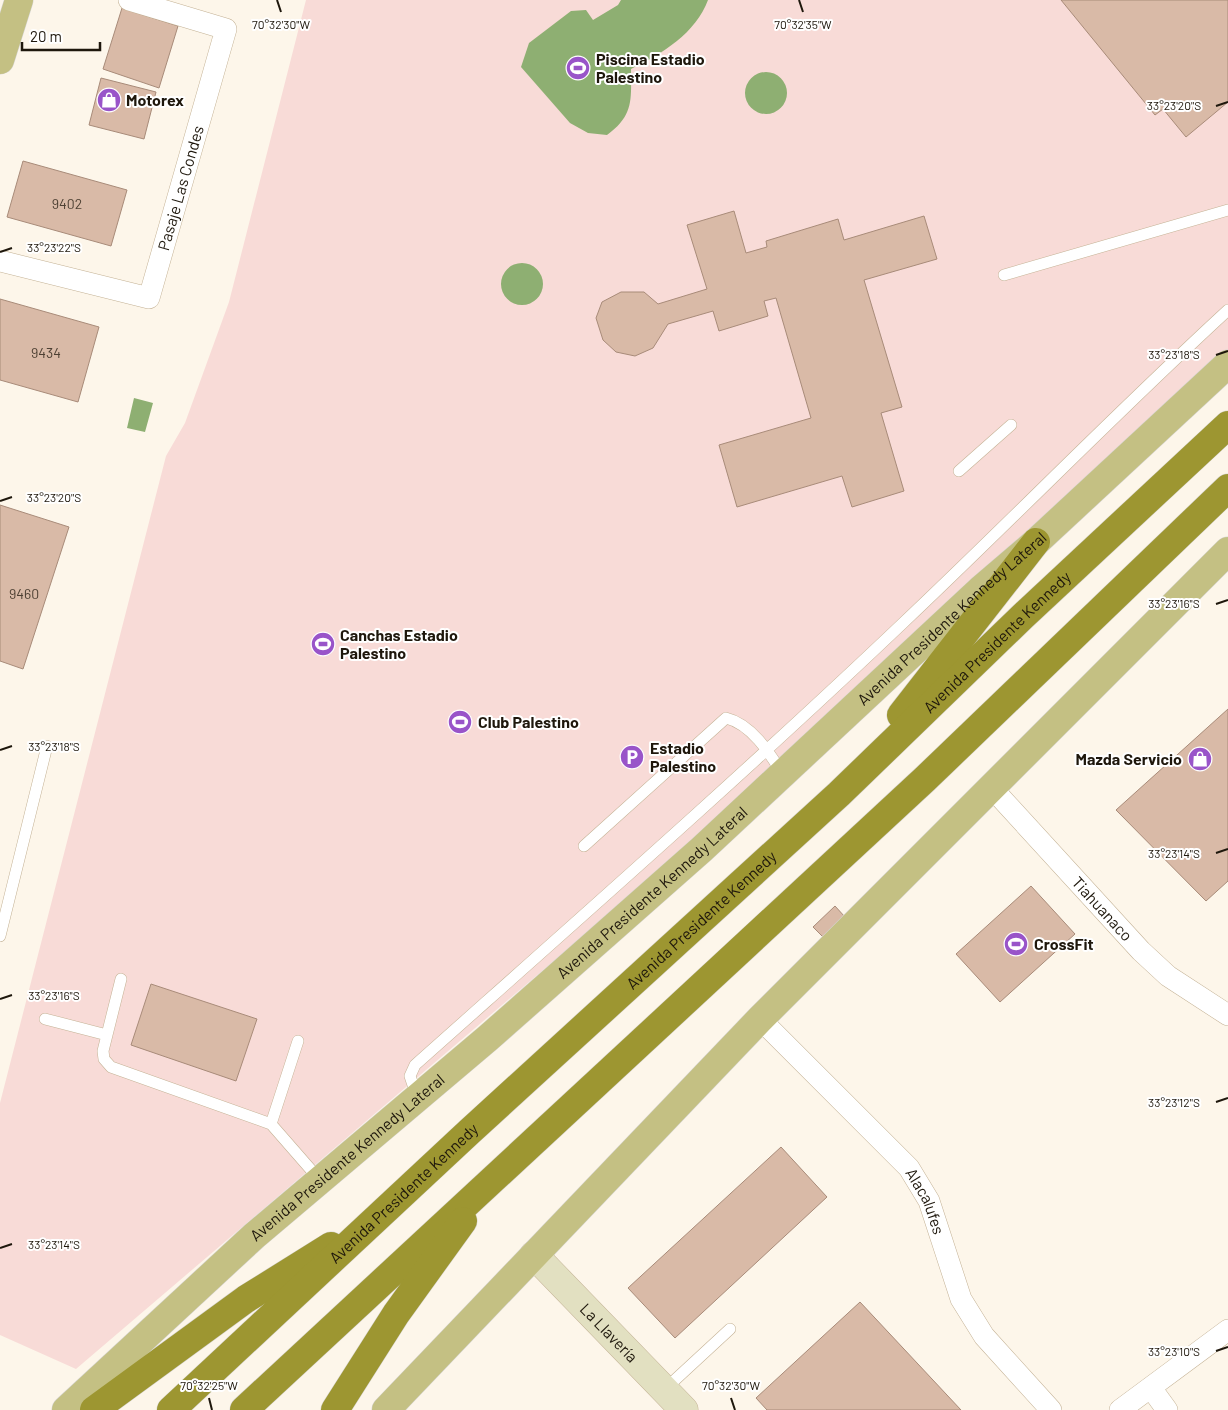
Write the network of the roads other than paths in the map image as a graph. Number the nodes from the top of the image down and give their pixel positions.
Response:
1 (19, 0) edge
2 (129, 0) edge
3 (0, 60) edge
4 (1228, 210) edge
5 (0, 261) edge
6 (1004, 275) dead end
7 (1228, 310) edge
8 (1228, 364) edge
9 (1011, 425) dead end
10 (1228, 425) edge
11 (959, 471) dead end
12 (1228, 488) edge
13 (1036, 542) junction
14 (1228, 551) edge
15 (47, 746) dead end
16 (768, 750) junction
17 (783, 774) junction
18 (992, 787) junction
19 (839, 794) junction
20 (584, 846) dead end
21 (5, 891) edge
22 (0, 936) edge
23 (120, 979) dead end
24 (1228, 1015) edge
25 (45, 1019) dead end
26 (760, 1019) junction
27 (107, 1035) junction
28 (298, 1041) dead end
29 (417, 1097) junction
30 (271, 1124) junction
31 (319, 1179) junction
32 (480, 1189) junction
33 (375, 1220) junction
34 (534, 1255) junction
35 (730, 1329) dead end
36 (1228, 1330) edge
37 (1150, 1388) junction
38 (664, 1390) junction
39 (66, 1410) edge
40 (94, 1410) edge
41 (171, 1410) edge
42 (244, 1410) edge
43 (335, 1410) edge
44 (386, 1410) edge
45 (684, 1410) edge
46 (1051, 1410) edge
47 (1120, 1410) edge
48 (1167, 1410) edge

1 - 3 main road
2 - 5 street, Pasaje Las Condes
4 - 6 lane
7 - 16 lane
8 - 13 main road, Avenida Presidente Kennedy Lateral
9 - 11 lane
10 - 19 highway, Avenida Presidente Kennedy
12 - 32 highway
13 - 17 main road, Avenida Presidente Kennedy Lateral
13 - 19 highway
14 - 18 main road
15 - 21 lane
16 - 17 lane
16 - 20 lane
16 - 29 lane
17 - 29 main road, Avenida Presidente Kennedy Lateral
18 - 24 street, Tiahuanaco
18 - 26 main road
19 - 33 highway, Avenida Presidente Kennedy
21 - 22 lane
23 - 27 lane
25 - 27 lane
26 - 34 main road
26 - 46 street, Alacalufes
27 - 30 lane
28 - 30 lane
29 - 31 main road, Avenida Presidente Kennedy Lateral
30 - 31 lane
31 - 39 main road, Avenida Presidente Kennedy Lateral
32 - 42 highway
32 - 43 highway
33 - 40 highway
33 - 41 highway, Avenida Presidente Kennedy
34 - 38 street, La Llavería
34 - 44 main road
35 - 38 lane
36 - 37 street
37 - 47 street
37 - 48 street
38 - 45 street, La Llavería

